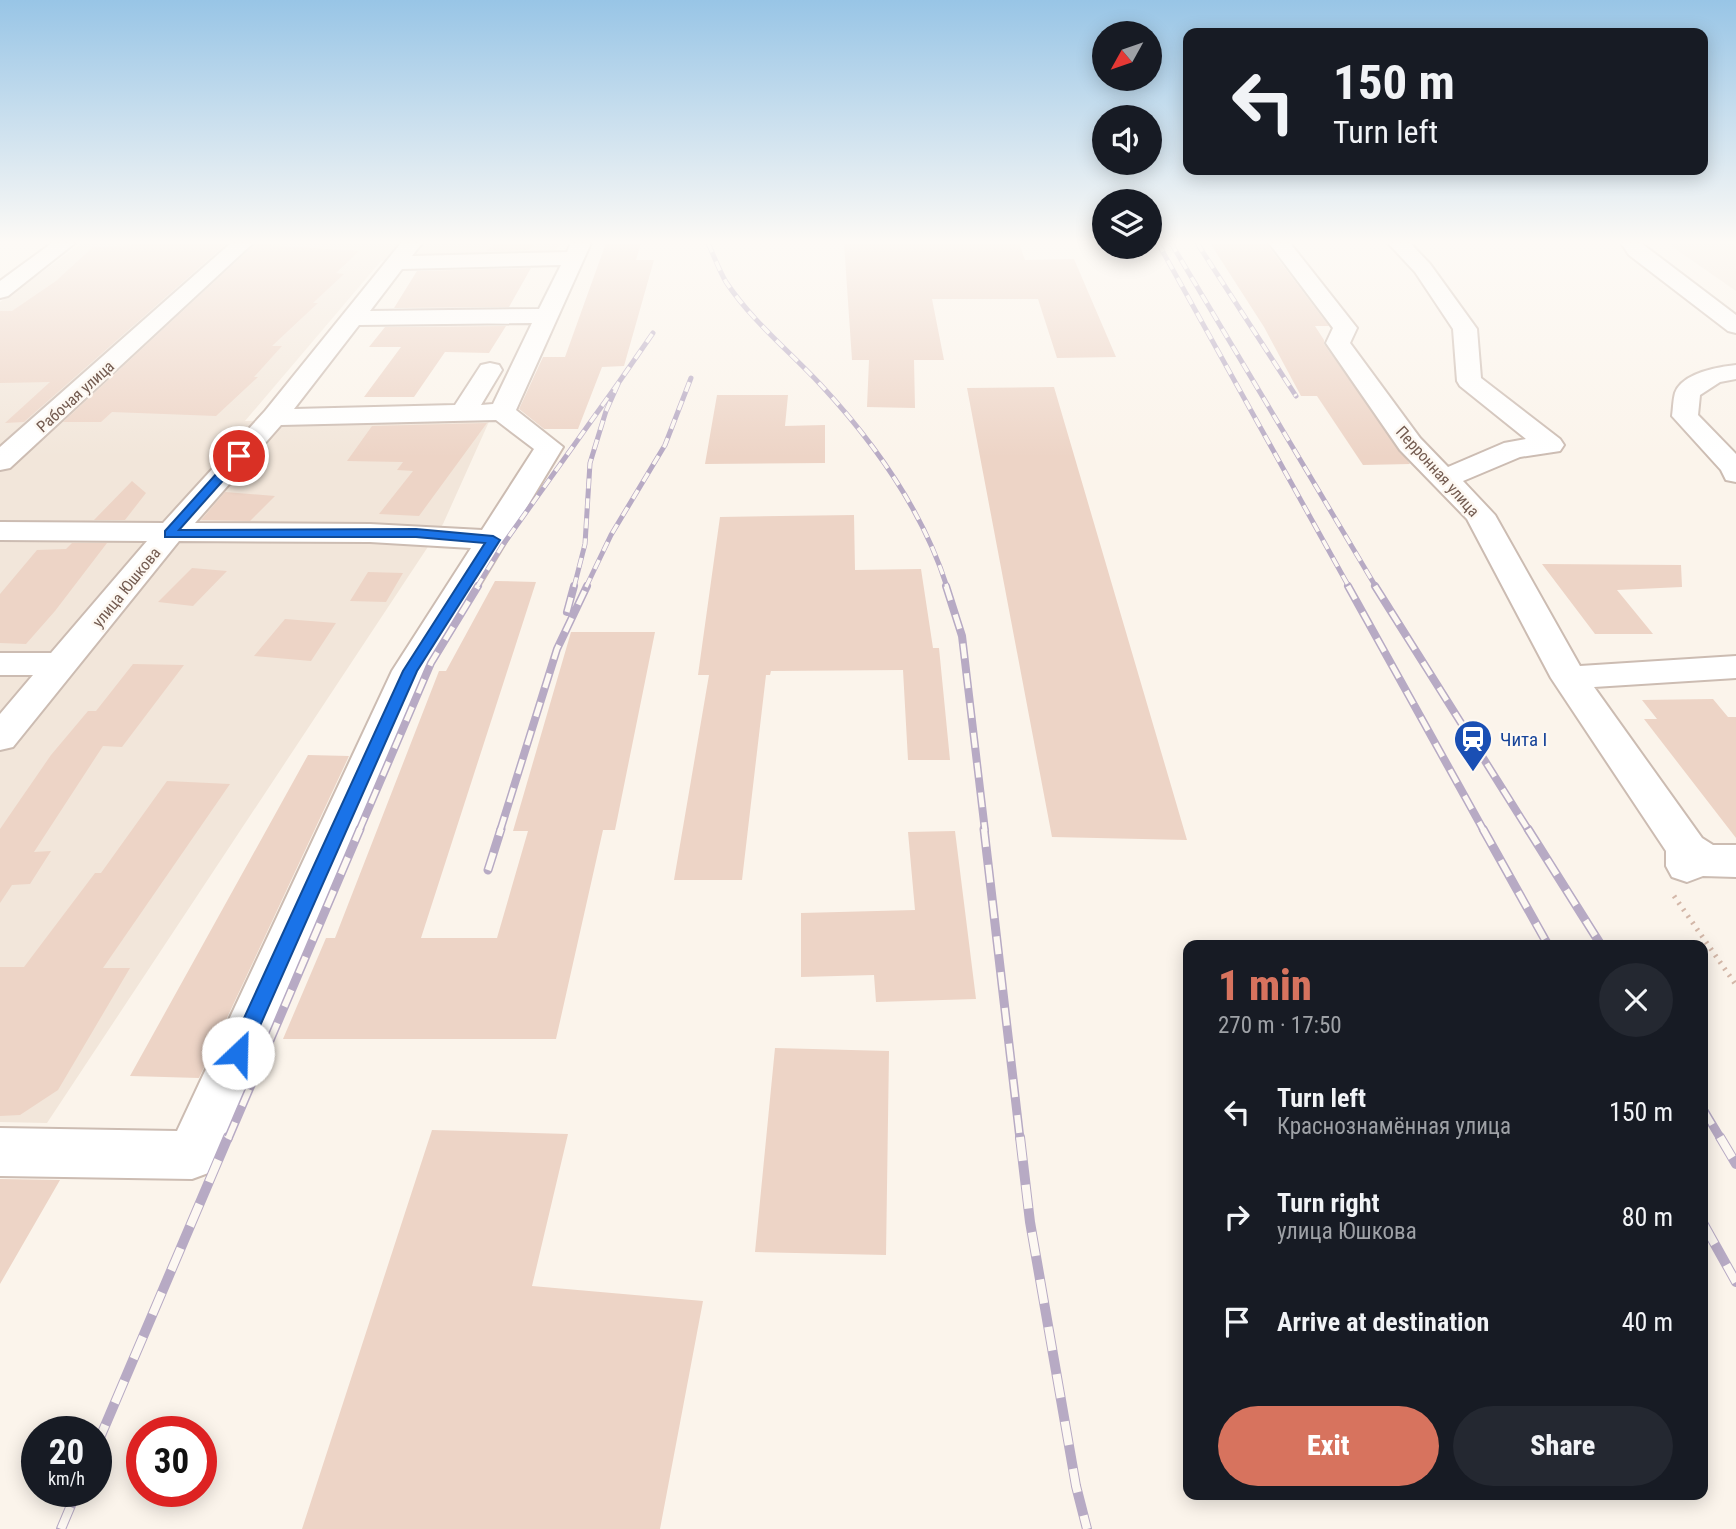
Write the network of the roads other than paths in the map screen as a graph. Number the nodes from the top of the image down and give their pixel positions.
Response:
1 (164, 314) edge
2 (357, 314) edge
3 (1334, 314) edge
4 (1455, 314) edge
5 (1720, 314) edge
6 (547, 316) joint
7 (354, 318) junction
8 (1736, 326) edge
9 (490, 370) dead end
10 (1736, 372) edge
11 (502, 412) junction
12 (463, 413) junction
13 (274, 417) junction
14 (0, 462) edge
15 (1736, 474) edge
16 (1444, 479) junction
17 (0, 531) edge
18 (169, 534) junction
19 (493, 540) junction
20 (0, 664) edge
21 (63, 664) junction
22 (1736, 667) edge
23 (1569, 678) junction
24 (0, 738) edge
25 (1736, 861) edge
26 (0, 1152) edge

1 - 14 street, Рабочая улица
2 - 7 street, улица Юшкова
3 - 16 street, Перронная улица
4 - 16 street
5 - 8 street
6 - 7 street
6 - 11 street
7 - 13 street, улица Юшкова
9 - 12 street
10 - 15 street
11 - 12 street
11 - 19 street
12 - 13 street
13 - 18 street, улица Юшкова
16 - 23 street, Перронная улица
17 - 18 street
18 - 19 street
18 - 21 street, улица Юшкова
19 - 26 street
20 - 21 street
21 - 24 street, улица Юшкова
22 - 23 street
23 - 25 street, Перронная улица

